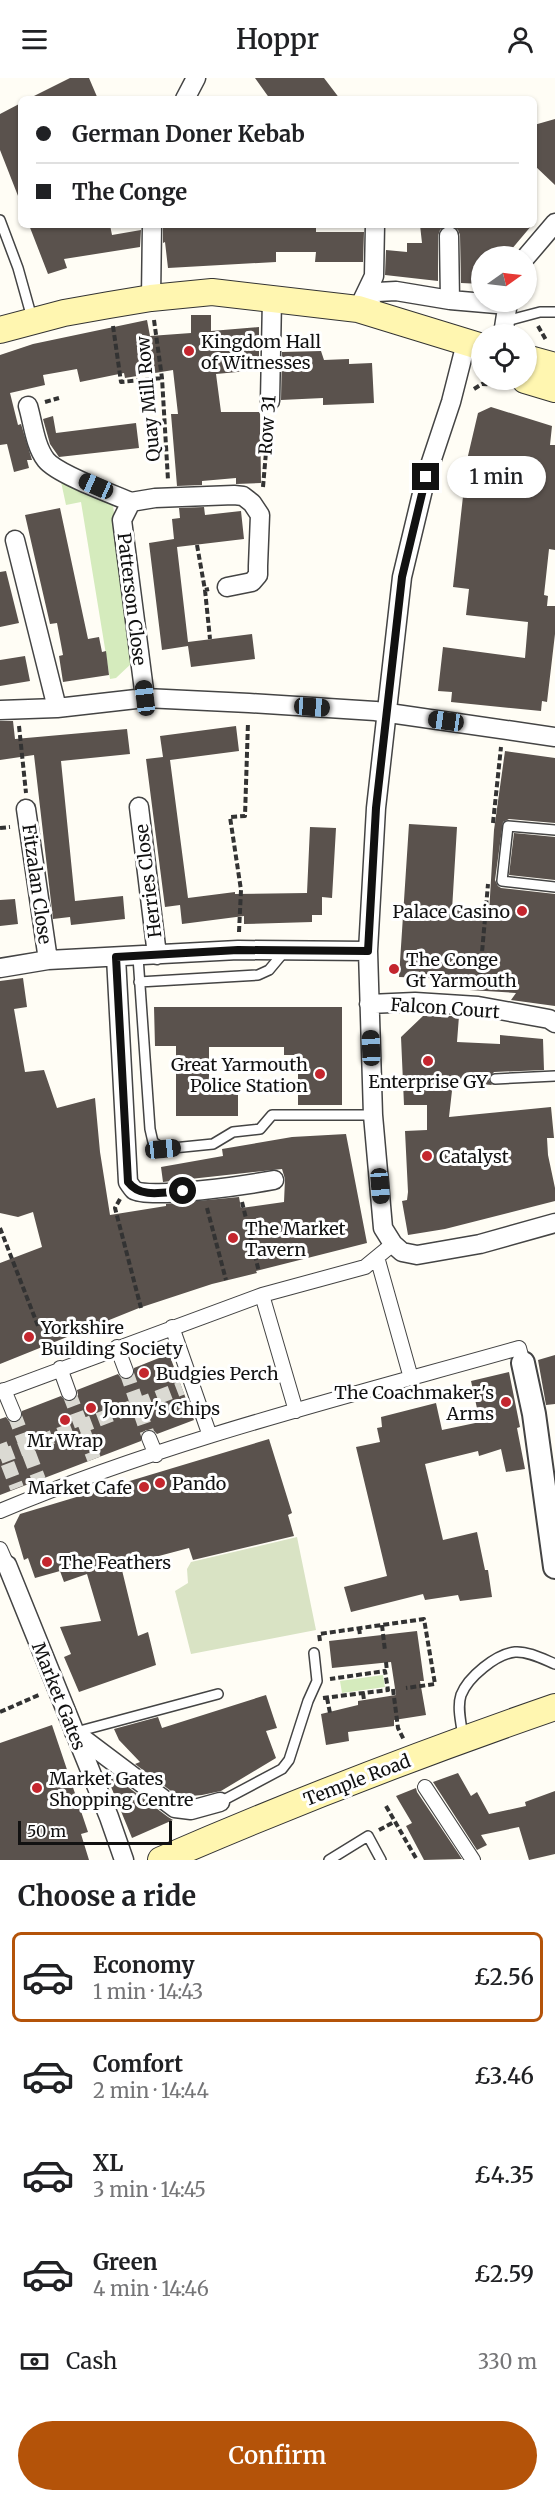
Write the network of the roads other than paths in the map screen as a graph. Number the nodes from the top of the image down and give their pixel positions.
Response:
1 (196, 78) edge
2 (186, 96) edge
3 (0, 220) edge
4 (555, 223) edge
5 (152, 228) edge
6 (375, 228) edge
7 (449, 236) dead end
8 (535, 246) edge
9 (151, 298) junction
10 (272, 299) junction
11 (450, 300) junction
12 (358, 309) junction
13 (555, 312) edge
14 (506, 315) edge
15 (32, 321) junction
16 (0, 330) edge
17 (471, 344) edge
18 (471, 352) edge
19 (537, 361) edge
20 (555, 366) edge
21 (537, 386) edge
22 (555, 389) edge
23 (270, 401) road end
24 (28, 406) dead end
25 (131, 502) junction
26 (15, 540) dead end
27 (227, 587) road end
28 (145, 698) junction
29 (57, 708) junction
30 (8, 709) edge
31 (387, 712) junction
32 (555, 737) edge
33 (139, 807) dead end
34 (26, 809) road end
35 (555, 830) edge
36 (555, 887) edge
37 (368, 951) junction
38 (284, 952) junction
39 (157, 956) junction
40 (116, 957) junction
41 (138, 957) junction
42 (48, 960) junction
43 (0, 968) edge
44 (139, 982) junction
45 (369, 1004) junction
46 (555, 1023) edge
47 (555, 1076) edge
48 (495, 1079) dead end
49 (373, 1115) junction
50 (274, 1180) dead end
51 (555, 1223) edge
52 (393, 1244) junction
53 (377, 1257) junction
54 (262, 1294) junction
55 (172, 1327) junction
56 (117, 1347) junction
57 (524, 1363) joint
58 (60, 1368) junction
59 (126, 1371) tunnel mouth
60 (411, 1378) junction
61 (2, 1391) edge
62 (69, 1393) tunnel mouth
63 (296, 1411) junction
64 (14, 1414) tunnel mouth
65 (210, 1436) junction
66 (149, 1437) tunnel mouth
67 (156, 1455) junction
68 (549, 1479) edge
69 (0, 1511) edge
70 (3, 1557) edge
71 (555, 1567) edge
72 (315, 1653) road end
73 (555, 1664) edge
74 (218, 1694) dead end
75 (555, 1707) edge
76 (74, 1732) junction
77 (463, 1739) junction
78 (425, 1787) dead end
79 (220, 1802) joint
80 (124, 1860) edge
81 (161, 1860) edge
82 (329, 1860) edge
83 (381, 1860) edge
84 (473, 1860) edge

1 - 2 street
3 - 15 lane
4 - 8 street
5 - 9 street
6 - 12 street
7 - 11 street
9 - 10 main road
9 - 15 main road
10 - 12 main road
10 - 23 street, Row 31
11 - 12 street
11 - 14 street
12 - 17 main road
13 - 14 lane
15 - 16 main road
18 - 31 street
19 - 20 main road
21 - 22 main road
24 - 25 street
25 - 27 street
25 - 28 street, Patterson Close
26 - 29 street
28 - 29 street
28 - 31 street
29 - 30 street
31 - 32 street
31 - 37 street
33 - 39 street, Herries Close
34 - 42 street, Fitzalan Close
35 - 36 lane
37 - 38 street
37 - 45 street
38 - 39 street
38 - 44 lane
39 - 41 street
40 - 41 street
40 - 42 street
40 - 50 street
41 - 44 lane
42 - 43 street
44 - 49 lane
45 - 46 street, Falcon Court
45 - 49 street
47 - 48 lane
49 - 52 street
51 - 52 street
52 - 53 street
53 - 54 street
53 - 60 street
54 - 55 street
54 - 63 street
55 - 56 street
55 - 65 street
56 - 58 street
56 - 59 street
57 - 60 street
57 - 68 street
58 - 61 street
58 - 62 street
60 - 63 street
61 - 64 street
63 - 65 street
65 - 67 street
66 - 67 street
67 - 69 street
68 - 71 street
70 - 76 street, Market Gates
72 - 79 lane
73 - 77 lane
74 - 76 lane
75 - 77 main road, Temple Road
76 - 79 street
76 - 80 street, Market Gates
77 - 81 main road, Temple Road
78 - 84 street
82 - 83 lane

